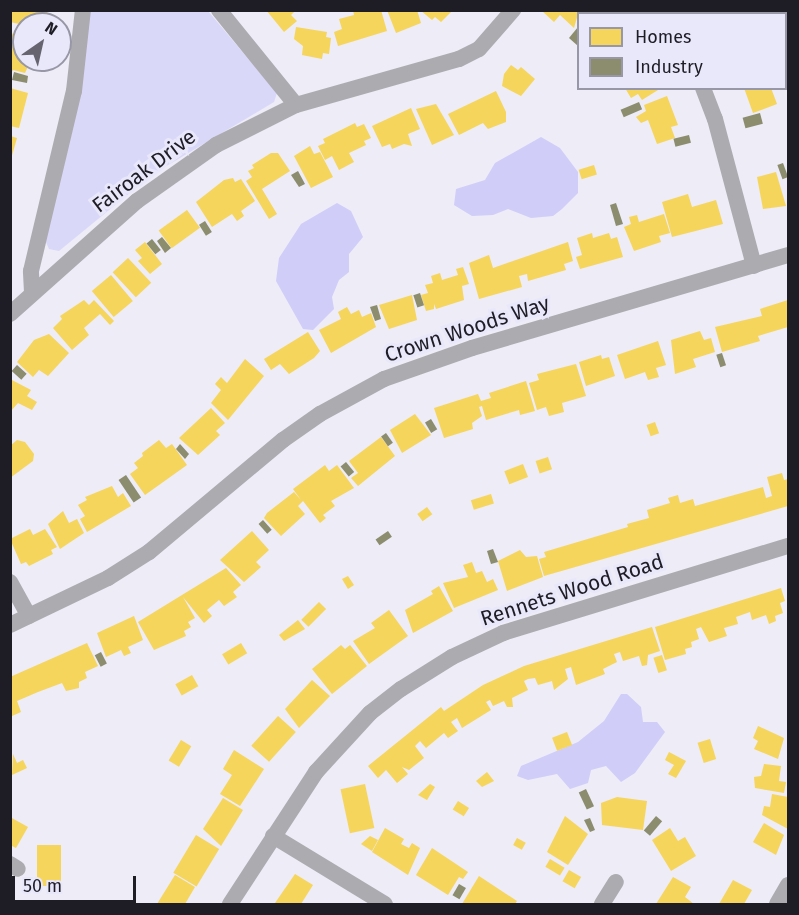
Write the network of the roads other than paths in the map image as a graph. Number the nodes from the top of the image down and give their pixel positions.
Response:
1 (83, 10) edge
2 (219, 10) edge
3 (513, 10) edge
4 (704, 90) edge
5 (296, 105) junction
6 (789, 255) edge
7 (754, 266) junction
8 (32, 292) junction
9 (10, 314) edge
10 (789, 546) edge
11 (10, 582) edge
12 (29, 616) junction
13 (10, 625) edge
14 (273, 836) junction
15 (616, 882) dead end
16 (789, 885) edge
17 (230, 904) edge
18 (385, 904) edge
19 (602, 904) edge
20 (777, 904) edge

1 - 8 street
2 - 5 street
3 - 5 street, Fairoak Drive
4 - 7 street
5 - 8 street, Fairoak Drive
6 - 7 street, Crown Woods Way
7 - 12 street, Crown Woods Way
8 - 9 street, Fairoak Drive
10 - 14 street, Rennets Wood Road
11 - 12 street
12 - 13 street, Crown Woods Way
14 - 17 street, Rennets Wood Road
14 - 18 street
15 - 19 street
16 - 20 street

